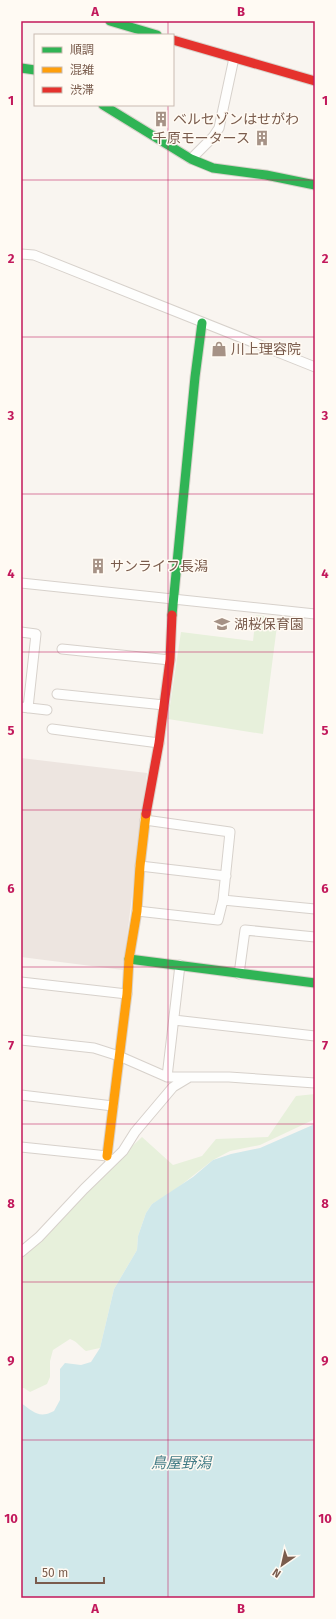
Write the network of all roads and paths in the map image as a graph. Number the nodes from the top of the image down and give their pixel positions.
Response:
1 (110, 21) edge
2 (154, 34) edge
3 (174, 40) edge
4 (234, 58) junction
5 (21, 68) edge
6 (34, 70) edge
7 (315, 81) edge
8 (105, 106) edge
9 (191, 159) junction
10 (315, 184) edge
11 (21, 254) edge
12 (202, 323) junction
13 (315, 367) edge
14 (21, 582) edge
15 (172, 600) junction
16 (315, 614) edge
17 (21, 632) edge
18 (62, 649) dead end
19 (170, 660) junction
20 (57, 694) dead end
21 (164, 705) junction
22 (25, 707) edge
23 (47, 710) dead end
24 (52, 729) dead end
25 (159, 743) junction
26 (145, 820) junction
27 (140, 866) junction
28 (226, 876) junction
29 (223, 900) junction
30 (315, 909) edge
31 (137, 911) junction
32 (315, 937) edge
33 (129, 959) junction
34 (180, 965) junction
35 (239, 974) junction
36 (21, 982) edge
37 (315, 983) edge
38 (128, 994) junction
39 (174, 1020) junction
40 (315, 1036) edge
41 (21, 1040) edge
42 (119, 1056) junction
43 (167, 1077) junction
44 (188, 1077) junction
45 (315, 1083) edge
46 (21, 1095) edge
47 (113, 1106) junction
48 (21, 1147) edge
49 (110, 1159) junction
50 (21, 1252) edge

1 - 2 street
3 - 4 street
4 - 7 street
4 - 9 street
5 - 6 street
8 - 9 street
9 - 10 street
11 - 12 street
12 - 13 street
12 - 15 street
14 - 15 street
15 - 16 street
15 - 19 street
17 - 22 street
18 - 19 street
19 - 21 street
20 - 21 street
21 - 25 street
22 - 23 street
24 - 25 street
25 - 26 street
26 - 27 street
26 - 28 street
27 - 28 street
27 - 31 street
28 - 29 street
29 - 30 street
29 - 31 street
31 - 33 street
32 - 35 street
33 - 34 street
33 - 38 street
34 - 35 street
34 - 39 street
35 - 37 street
36 - 38 street
38 - 42 street
39 - 40 street
39 - 43 street
41 - 42 street
42 - 43 street
42 - 47 street
43 - 44 street
44 - 45 street
44 - 49 street
46 - 47 street
47 - 49 street
48 - 49 street
49 - 50 street

